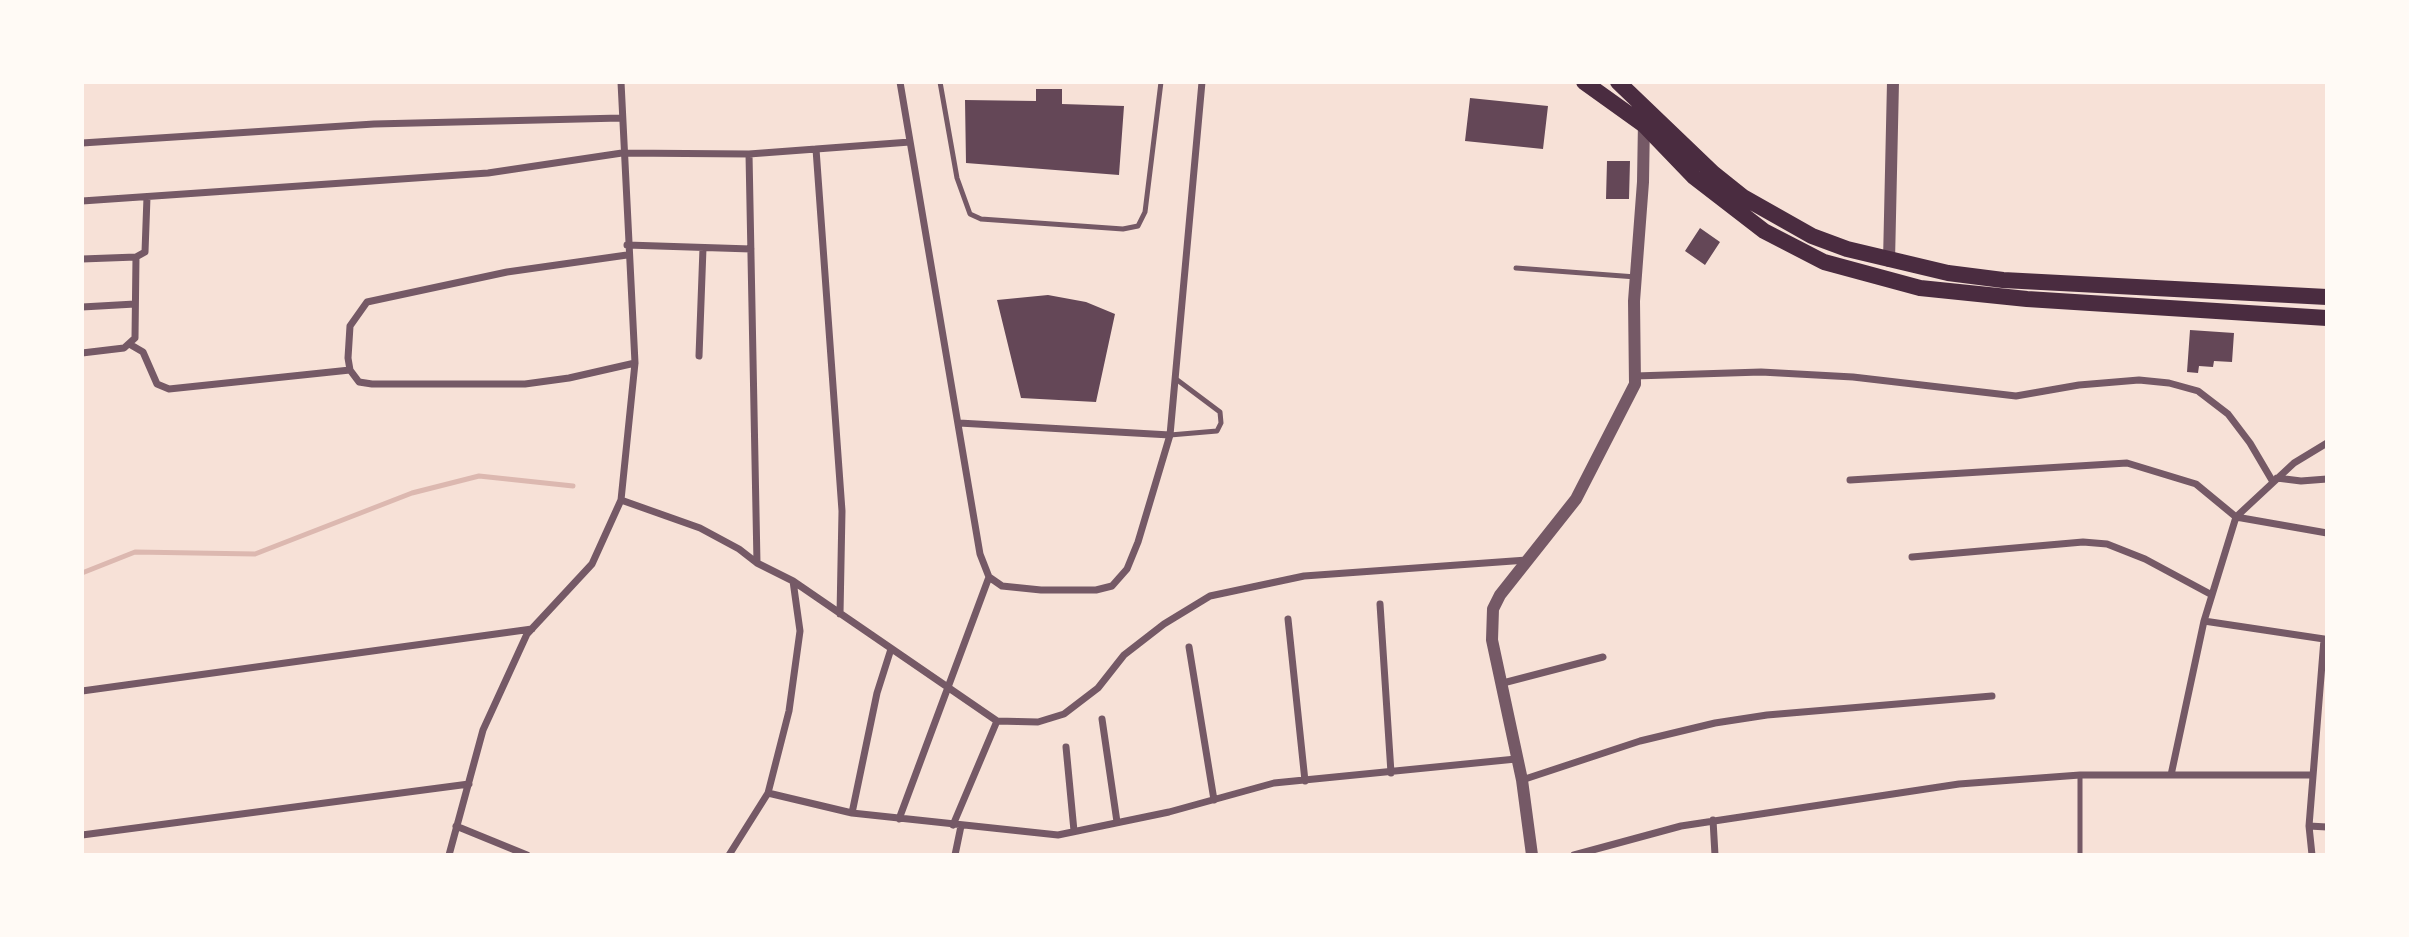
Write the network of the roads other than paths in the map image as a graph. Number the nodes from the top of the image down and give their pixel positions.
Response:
1 (621, 82) edge
2 (900, 82) edge
3 (940, 82) edge
4 (1161, 82) edge
5 (1202, 82) edge
6 (1584, 82) edge
7 (1618, 82) edge
8 (1893, 82) edge
9 (1605, 88) edge
10 (1644, 104) junction
11 (621, 118) junction
12 (1643, 125) junction
13 (910, 142) junction
14 (82, 143) edge
15 (816, 149) junction
16 (622, 153) junction
17 (750, 154) junction
18 (147, 197) junction
19 (82, 201) edge
20 (627, 245) junction
21 (703, 248) junction
22 (751, 249) junction
23 (627, 255) junction
24 (136, 257) junction
25 (82, 259) edge
26 (1889, 261) junction
27 (1516, 268) dead end
28 (1636, 277) junction
29 (2327, 298) edge
30 (135, 304) junction
31 (82, 307) edge
32 (2327, 318) edge
33 (131, 345) junction
34 (82, 354) edge
35 (699, 356) dead end
36 (635, 363) junction
37 (350, 370) junction
38 (1635, 376) junction
39 (1176, 379) junction
40 (959, 423) junction
41 (1170, 435) junction
42 (2327, 443) edge
43 (2278, 478) junction
44 (2327, 479) edge
45 (1850, 480) dead end
46 (621, 500) junction
47 (2235, 516) junction
48 (2327, 533) edge
49 (1912, 557) dead end
50 (1527, 560) junction
51 (757, 563) junction
52 (989, 577) junction
53 (793, 581) junction
54 (2212, 595) junction
55 (1380, 604) dead end
56 (839, 614) junction
57 (1288, 619) dead end
58 (2204, 621) junction
59 (532, 629) junction
60 (2326, 639) edge
61 (1189, 647) dead end
62 (891, 649) junction
63 (1603, 657) dead end
64 (1503, 683) junction
65 (951, 687) junction
66 (82, 691) edge
67 (1992, 696) dead end
68 (1102, 719) dead end
69 (997, 721) junction
70 (1066, 747) dead end
71 (1516, 759) junction
72 (1391, 773) junction
73 (2080, 775) junction
74 (2171, 775) junction
75 (2313, 775) junction
76 (1522, 780) junction
77 (1305, 781) junction
78 (469, 784) junction
79 (768, 793) junction
80 (1214, 800) junction
81 (852, 813) junction
82 (899, 819) junction
83 (1713, 820) junction
84 (1117, 822) junction
85 (957, 825) junction
86 (456, 826) junction
87 (2309, 826) junction
88 (2327, 827) edge
89 (1074, 831) junction
90 (82, 835) edge
91 (449, 855) edge
92 (527, 855) edge
93 (729, 855) edge
94 (955, 855) edge
95 (1532, 855) edge
96 (1574, 855) edge
97 (1715, 855) edge
98 (2080, 855) edge
99 (2312, 855) edge

1 - 11 street
2 - 13 street
3 - 4 lane
5 - 39 street
6 - 9 highway
7 - 10 highway
8 - 26 street
9 - 12 highway
10 - 12 street
10 - 26 highway
11 - 14 street
11 - 16 street
12 - 28 street
12 - 32 highway
13 - 15 street
13 - 40 street
15 - 17 street
15 - 56 street
16 - 17 street
16 - 18 street
16 - 20 street
17 - 22 street
18 - 19 street
18 - 24 street
20 - 21 street
20 - 23 street
21 - 22 street
21 - 35 street
22 - 51 street
23 - 36 street
23 - 37 street
24 - 25 street
24 - 30 street
26 - 29 highway
27 - 28 lane
28 - 38 street
30 - 31 street
30 - 33 street
33 - 34 street
33 - 37 street
36 - 37 street
36 - 46 street
38 - 43 street
38 - 50 street
39 - 41 street
39 - 41 lane
40 - 41 street
40 - 52 street
41 - 52 street
42 - 43 street
43 - 44 street
43 - 47 street
45 - 47 street
46 - 51 street
46 - 59 street
47 - 48 street
47 - 54 street
49 - 54 street
50 - 64 street
50 - 69 street
51 - 53 street
52 - 65 street
53 - 56 street
53 - 79 street
54 - 58 street
55 - 72 street
56 - 62 street
57 - 77 street
58 - 60 street
58 - 74 street
59 - 66 street
59 - 78 street
60 - 75 street
61 - 80 street
62 - 65 street
62 - 81 street
63 - 64 street
64 - 71 street
65 - 69 street
65 - 82 street
67 - 76 street
68 - 84 street
69 - 85 street
70 - 89 street
71 - 72 street
71 - 76 street
72 - 77 street
73 - 74 street
73 - 83 street
73 - 98 lane
74 - 75 street
75 - 87 street
76 - 95 street
77 - 80 street
78 - 86 street
78 - 90 street
79 - 81 street
79 - 93 street
80 - 84 street
81 - 82 street
82 - 85 street
83 - 96 street
83 - 97 street
84 - 89 street
85 - 89 street
85 - 94 street
86 - 91 street
86 - 92 street
87 - 88 street
87 - 99 street

